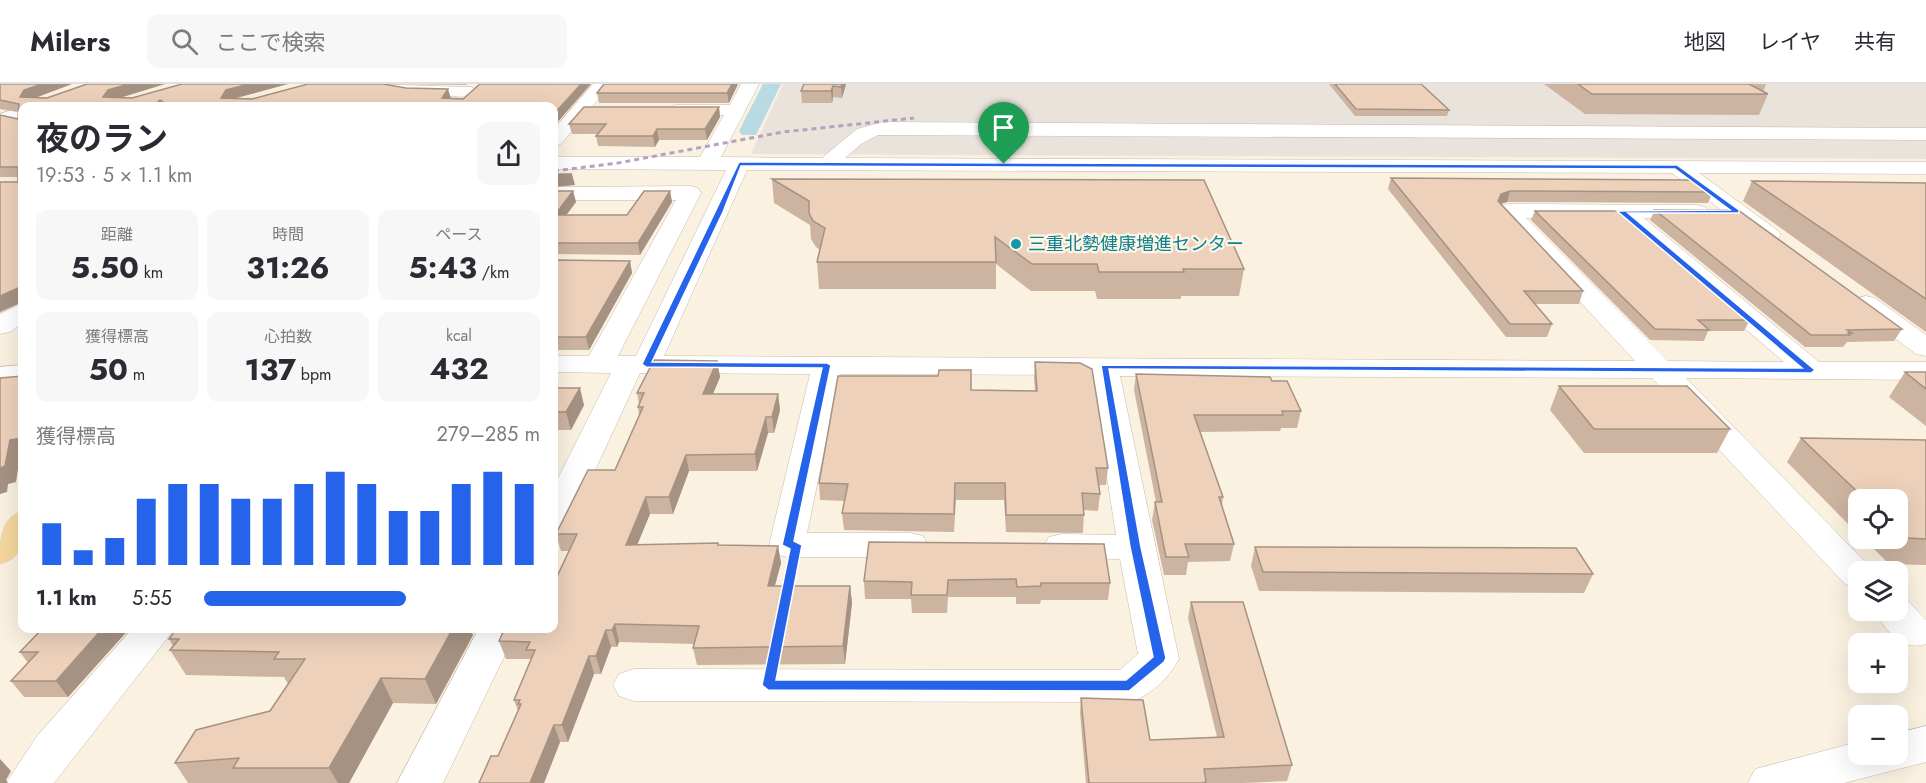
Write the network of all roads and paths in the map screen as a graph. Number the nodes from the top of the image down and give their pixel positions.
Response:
1 (374, 84) edge
2 (602, 84) edge
3 (750, 84) edge
4 (476, 88) edge
5 (409, 90) junction
6 (378, 102) edge
7 (460, 102) edge
8 (579, 110) junction
9 (601, 110) edge
10 (657, 110) edge
11 (736, 110) junction
12 (1926, 134) edge
13 (558, 135) edge
14 (832, 160) junction
15 (558, 163) edge
16 (707, 164) junction
17 (739, 164) junction
18 (1677, 167) junction
19 (1926, 168) edge
20 (558, 193) edge
21 (1621, 211) junction
22 (1737, 212) junction
23 (1784, 246) edge
24 (1850, 293) edge
25 (18, 314) edge
26 (0, 326) edge
27 (1926, 348) edge
28 (558, 364) edge
29 (625, 364) junction
30 (827, 365) junction
31 (1104, 366) junction
32 (1660, 370) junction
33 (1811, 370) junction
34 (1926, 371) edge
35 (18, 374) edge
36 (0, 376) edge
37 (562, 485) edge
38 (558, 502) edge
39 (18, 528) edge
40 (796, 545) junction
41 (937, 546) edge
42 (1030, 546) edge
43 (1136, 547) junction
44 (0, 551) edge
45 (1848, 565) edge
46 (784, 603) edge
47 (152, 633) edge
48 (495, 633) edge
49 (634, 685) dead end
50 (1926, 744) edge
51 (1908, 748) edge
52 (1848, 763) edge
53 (29, 783) edge
54 (420, 783) edge
55 (1771, 783) edge

1 - 5 street
2 - 8 street
3 - 11 street
4 - 5 street
4 - 7 main road
5 - 6 street
8 - 9 street
8 - 13 street
10 - 11 street
11 - 16 street
12 - 14 street
14 - 17 street
14 - 18 street
15 - 16 street
16 - 17 street
17 - 29 street
18 - 19 street
18 - 22 street
20 - 29 street
21 - 22 street
21 - 32 street
21 - 33 street
22 - 23 street
24 - 27 street
25 - 26 street
28 - 29 street
29 - 30 street
29 - 37 street
30 - 31 street
30 - 40 street
31 - 32 street
31 - 43 street
32 - 33 street
32 - 45 street
33 - 34 street
35 - 36 street
37 - 38 street
39 - 44 main road
40 - 41 street
40 - 46 path
42 - 43 street
43 - 49 street
47 - 53 street
48 - 54 street
50 - 51 street
52 - 55 street

